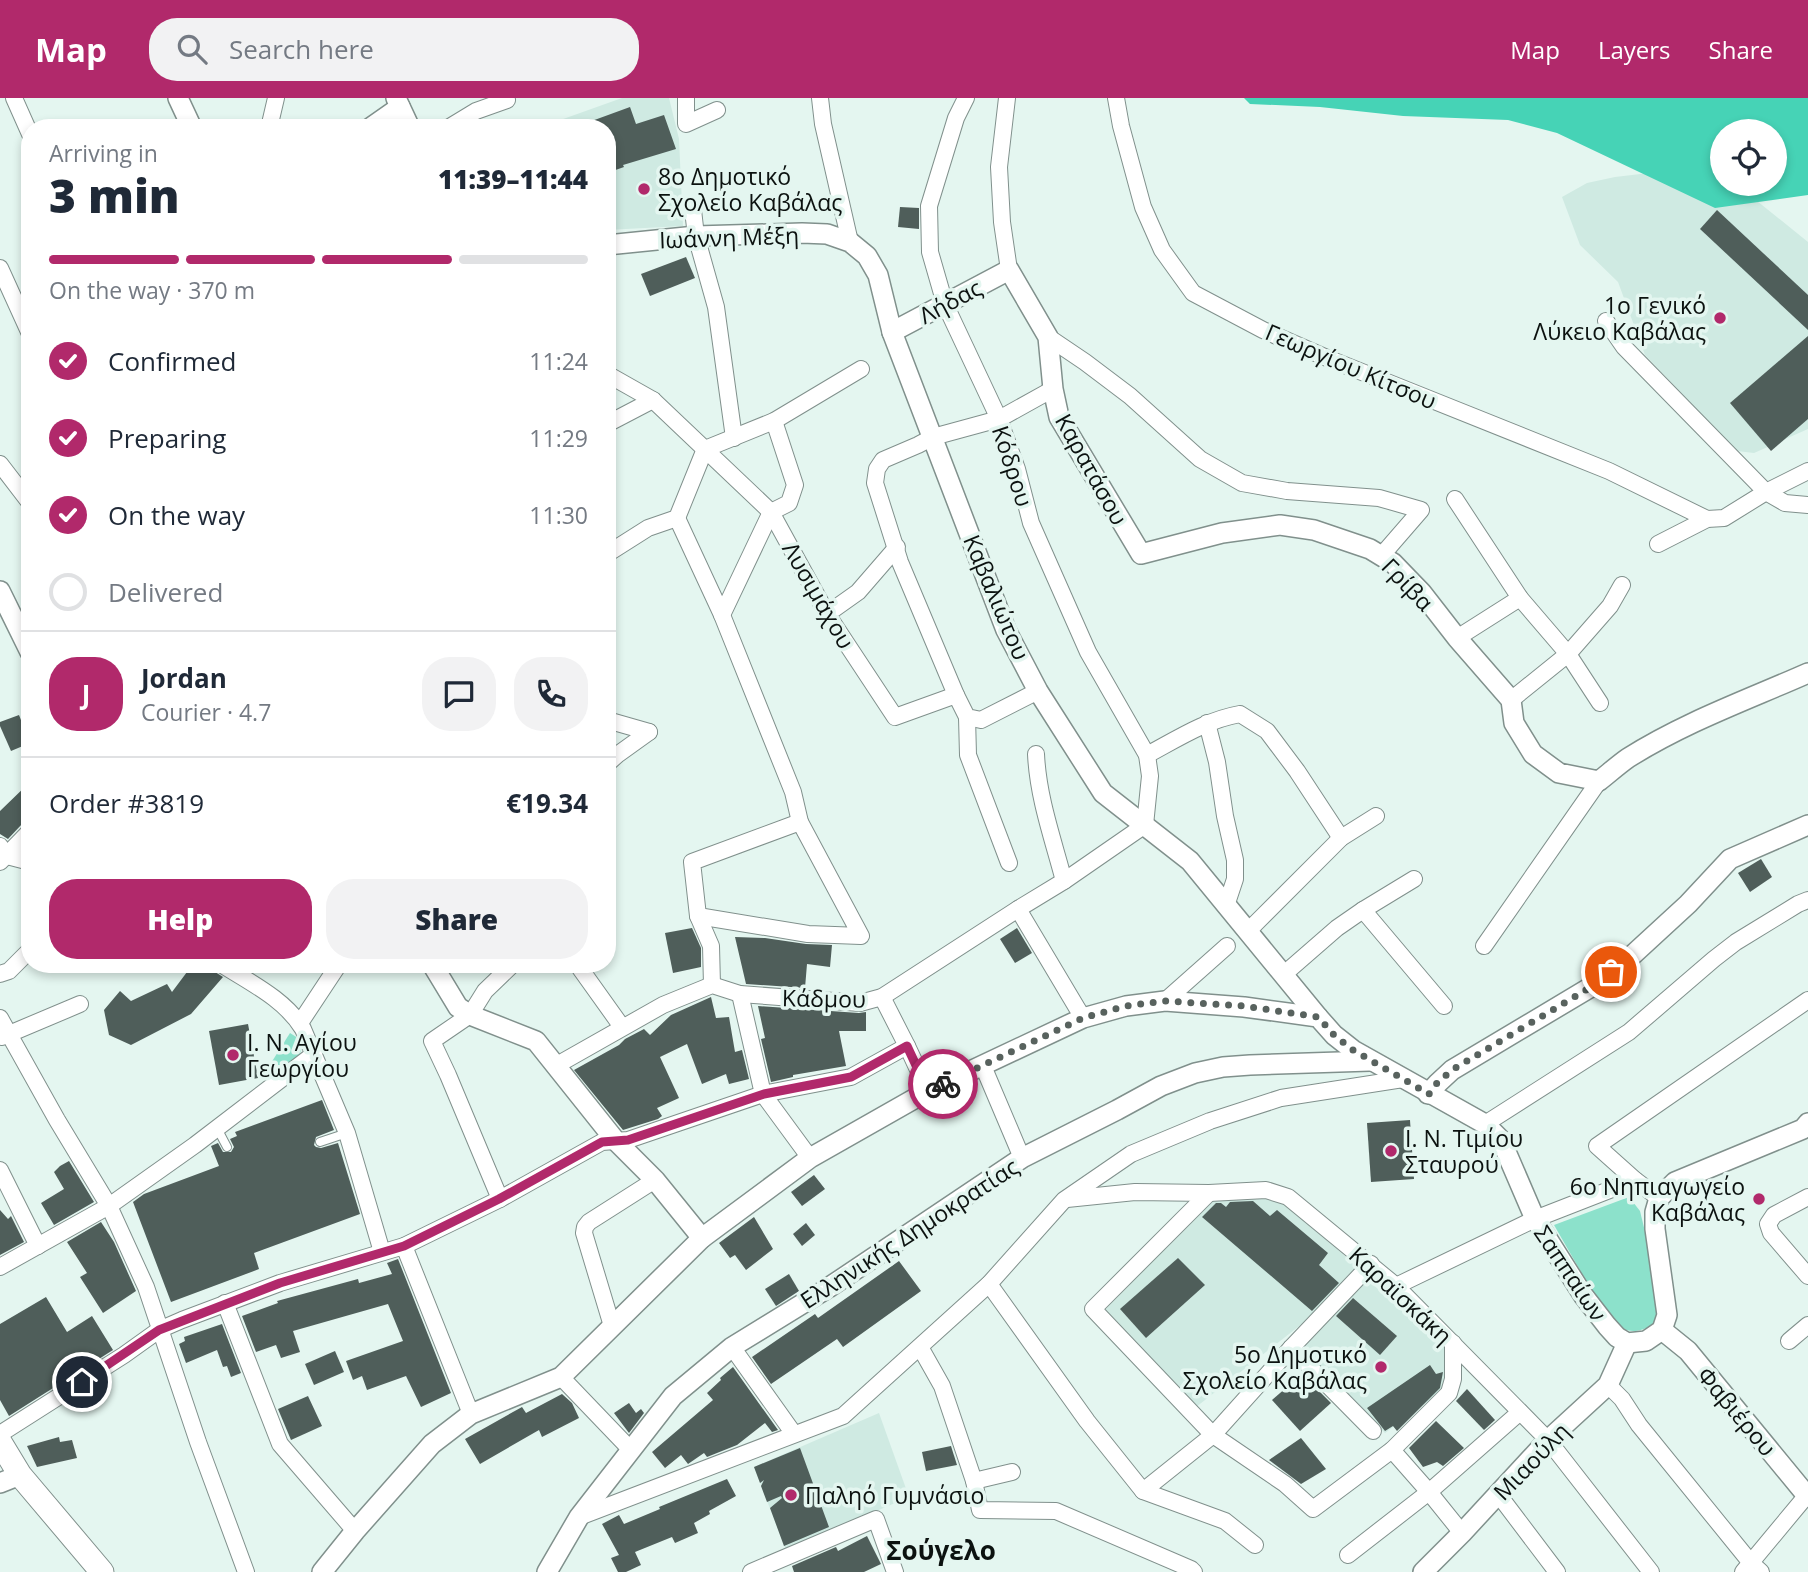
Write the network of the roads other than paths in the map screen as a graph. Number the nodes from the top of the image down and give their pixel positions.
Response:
1 (14, 98) edge
2 (178, 98) edge
3 (276, 98) edge
4 (686, 98) edge
5 (820, 98) edge
6 (966, 98) edge
7 (1007, 98) edge
8 (1116, 98) edge
9 (507, 100) dead end
10 (398, 102) edge
11 (473, 105) edge
12 (716, 110) dead end
13 (23, 119) edge
14 (188, 119) edge
15 (270, 119) edge
16 (380, 119) edge
17 (406, 119) edge
18 (458, 119) edge
19 (693, 211) dead end
20 (696, 236) junction
21 (850, 242) junction
22 (616, 243) edge
23 (0, 268) edge
24 (1009, 270) junction
25 (945, 304) junction
26 (21, 314) edge
27 (1605, 321) dead end
28 (891, 332) junction
29 (1048, 337) junction
30 (861, 369) dead end
31 (616, 379) edge
32 (1053, 389) junction
33 (653, 400) junction
34 (616, 419) edge
35 (999, 419) junction
36 (774, 421) junction
37 (933, 437) junction
38 (734, 438) junction
39 (705, 449) junction
40 (0, 464) edge
41 (1808, 471) edge
42 (21, 491) edge
43 (1766, 492) junction
44 (1455, 499) dead end
45 (1808, 505) edge
46 (771, 512) junction
47 (677, 518) junction
48 (1707, 519) junction
49 (1658, 544) dead end
50 (897, 547) junction
51 (616, 548) edge
52 (1141, 554) joint
53 (1381, 555) junction
54 (1622, 585) dead end
55 (1, 594) edge
56 (1520, 598) junction
57 (827, 614) junction
58 (722, 615) junction
59 (21, 634) edge
60 (1457, 638) junction
61 (1568, 654) junction
62 (1808, 673) edge
63 (1038, 691) junction
64 (956, 695) junction
65 (1511, 700) junction
66 (1600, 703) dead end
67 (967, 718) junction
68 (616, 723) edge
69 (1208, 723) junction
70 (1036, 754) dead end
71 (1147, 755) junction
72 (616, 756) edge
73 (1599, 782) junction
74 (1376, 817) dead end
75 (800, 822) junction
76 (1145, 825) junction
77 (1808, 825) edge
78 (1341, 838) junction
79 (21, 839) edge
80 (3, 855) edge
81 (21, 860) edge
82 (1009, 863) dead end
83 (1414, 879) dead end
84 (1064, 881) junction
85 (1808, 900) edge
86 (1226, 906) junction
87 (1018, 909) junction
88 (1363, 910) junction
89 (698, 916) junction
90 (1247, 932) junction
91 (1227, 946) dead end
92 (1484, 946) dead end
93 (21, 959) edge
94 (235, 973) edge
95 (333, 973) edge
96 (437, 973) edge
97 (504, 973) edge
98 (583, 973) edge
99 (0, 974) edge
100 (1283, 975) junction
101 (712, 985) junction
102 (740, 995) junction
103 (882, 997) junction
104 (1808, 1000) edge
105 (1165, 1001) junction
106 (80, 1003) dead end
107 (1444, 1006) dead end
108 (470, 1015) junction
109 (1318, 1017) junction
110 (0, 1018) edge
111 (1083, 1018) junction
112 (300, 1023) junction
113 (622, 1027) junction
114 (5, 1036) edge
115 (907, 1046) junction
116 (314, 1054) junction
117 (1370, 1061) junction
118 (557, 1065) junction
119 (983, 1066) junction
120 (1403, 1079) junction
121 (928, 1091) junction
122 (764, 1094) junction
123 (1429, 1094) junction
124 (1808, 1123) edge
125 (1485, 1124) junction
126 (217, 1128) junction
127 (347, 1133) junction
128 (615, 1140) junction
129 (320, 1142) dead end
130 (227, 1147) dead end
131 (810, 1158) junction
132 (1022, 1158) junction
133 (0, 1170) edge
134 (655, 1180) junction
135 (1634, 1181) junction
136 (1209, 1193) junction
137 (1808, 1197) edge
138 (1660, 1198) junction
139 (499, 1199) junction
140 (1064, 1200) junction
141 (109, 1206) junction
142 (1535, 1219) junction
143 (702, 1238) junction
144 (404, 1246) junction
145 (38, 1247) junction
146 (382, 1252) junction
147 (1371, 1264) junction
148 (0, 1267) edge
149 (1808, 1276) edge
150 (989, 1284) junction
151 (1396, 1286) junction
152 (225, 1303) junction
153 (1808, 1325) edge
154 (612, 1326) junction
155 (159, 1330) junction
156 (1662, 1330) junction
157 (1789, 1341) dead end
158 (1453, 1343) junction
159 (1627, 1343) junction
160 (732, 1347) junction
161 (920, 1347) junction
162 (1292, 1348) junction
163 (561, 1377) junction
164 (1608, 1385) junction
165 (1520, 1412) junction
166 (471, 1414) junction
167 (1373, 1431) dead end
168 (0, 1434) edge
169 (794, 1434) junction
170 (1213, 1435) junction
171 (1548, 1440) junction
172 (0, 1442) edge
173 (631, 1450) junction
174 (1392, 1450) junction
175 (1012, 1472) dead end
176 (10, 1479) edge
177 (974, 1481) junction
178 (1143, 1491) junction
179 (1429, 1492) junction
180 (1498, 1494) junction
181 (1807, 1496) edge
182 (579, 1517) junction
183 (355, 1531) junction
184 (1462, 1533) junction
185 (1255, 1545) dead end
186 (1348, 1555) dead end
187 (1752, 1569) edge
188 (1428, 1570) edge
189 (102, 1572) edge
190 (246, 1572) edge
191 (321, 1572) edge
192 (547, 1572) edge
193 (751, 1572) edge
194 (895, 1572) edge
195 (1194, 1572) edge
196 (1557, 1572) edge
197 (1651, 1572) edge

1 - 13 street
2 - 14 street
3 - 15 street
4 - 12 street
5 - 21 street
6 - 25 street, Κόδρου
7 - 24 street, Καρατάσου
8 - 48 street, Γεωργίου Κίτσου
9 - 11 street
10 - 16 street
10 - 17 street
11 - 18 street
19 - 20 street
20 - 21 street, Ιωάννη Μέξη
20 - 22 street, Ιωάννη Μέξη
20 - 38 street
21 - 28 street, Καβαλιώτου
23 - 26 street
24 - 25 street, Λήδας
24 - 29 street, Καρατάσου
25 - 28 street, Λήδας
25 - 35 street, Κόδρου
27 - 43 street
28 - 37 street, Καβαλιώτου
29 - 32 street, Καρατάσου
29 - 53 street
30 - 36 street
31 - 33 street, Λυσιμάχου
32 - 35 street
32 - 52 street, Καρατάσου
33 - 34 street
33 - 39 street, Λυσιμάχου
35 - 37 street
35 - 71 street, Κόδρου
36 - 38 street
36 - 46 street
37 - 50 street
37 - 63 street, Καβαλιώτου
38 - 39 street
39 - 46 street, Λυσιμάχου
39 - 47 street
40 - 42 street
41 - 43 street
43 - 45 street
43 - 48 street
44 - 56 street
46 - 57 street, Λυσιμάχου
46 - 58 street
47 - 51 street
47 - 58 street
48 - 49 street
50 - 57 street
50 - 64 street
52 - 53 street, Γρίβα
53 - 60 street, Γρίβα
54 - 61 street
55 - 59 street
56 - 60 street
56 - 61 street
57 - 64 street, Λυσιμάχου
58 - 75 street
60 - 65 street, Γρίβα
61 - 65 street
61 - 66 street
62 - 73 street
63 - 67 street
63 - 76 street, Καβαλιώτου
64 - 67 street
65 - 73 street, Γρίβα
67 - 82 street
68 - 72 street
69 - 71 street
69 - 78 street
69 - 86 street
70 - 84 street
71 - 76 street, Κόδρου
73 - 92 street
74 - 78 street
75 - 89 street
75 - 89 street
76 - 84 street, Κάδμου
76 - 86 street, Καβαλιώτου
77 - 123 street
78 - 90 street
79 - 80 street
80 - 81 street
83 - 88 street
84 - 87 street, Κάδμου
85 - 125 street
86 - 90 street, Καβαλιώτου
87 - 103 street, Κάδμου
87 - 111 street
88 - 100 street
88 - 107 street
89 - 101 street
90 - 100 street, Καβαλιώτου
91 - 105 street
93 - 99 street
94 - 112 street
95 - 112 street
96 - 108 street
97 - 108 street
98 - 113 street
100 - 109 street, Καβαλιώτου
101 - 102 street, Κάδμου
101 - 113 street
102 - 103 street, Κάδμου
102 - 122 street
103 - 115 street
104 - 135 street
105 - 109 street
105 - 111 street
106 - 114 street
108 - 118 street
108 - 139 street
109 - 117 street, Καβαλιώτου
110 - 114 street
111 - 119 street
112 - 116 street
113 - 118 street
114 - 141 street
115 - 121 street
115 - 122 street
116 - 126 street
116 - 127 street
117 - 120 street, Σαππαίων
117 - 132 street, Ελληνικής Δημοκρατίας
118 - 128 street
119 - 121 street
119 - 132 street
120 - 123 street, Σαππαίων
120 - 140 street
121 - 131 street
122 - 128 street
122 - 131 street
123 - 125 street, Σαππαίων
124 - 138 street
125 - 142 street, Σαππαίων
126 - 130 lane
126 - 141 street
127 - 129 lane
127 - 146 street
128 - 134 street
128 - 139 street
131 - 143 street
132 - 160 street, Ελληνικής Δημοκρατίας
133 - 145 street
134 - 143 street
134 - 154 street
135 - 138 street
135 - 142 street
136 - 140 street, Καραϊσκάκη
136 - 147 street, Καραϊσκάκη
136 - 170 street
137 - 149 street
138 - 156 street
139 - 144 street
140 - 150 street
141 - 145 street
141 - 155 street
142 - 151 street
142 - 159 street, Σαππαίων
143 - 154 street
144 - 146 street
144 - 166 street
145 - 148 street
146 - 152 street
147 - 151 street, Καραϊσκάκη
147 - 162 street
150 - 161 street
150 - 178 street
151 - 158 street, Καραϊσκάκη
152 - 155 street
152 - 183 street
153 - 157 street
154 - 163 street
155 - 168 street
155 - 190 street
156 - 159 street
156 - 181 street, Φαβιέρου
158 - 165 street, Καραϊσκάκη
158 - 174 street
159 - 164 street, Μιαούλη
160 - 169 street
160 - 173 street, Ελληνικής Δημοκρατίας
161 - 169 street
161 - 177 street
162 - 167 street
162 - 170 street
163 - 166 street
163 - 173 street
164 - 171 street, Μιαούλη
164 - 187 street
165 - 171 street, Καραϊσκάκη
165 - 179 street
166 - 183 street
169 - 182 street
170 - 174 street
170 - 178 street
171 - 180 street, Μιαούλη
171 - 197 street, Καραϊσκάκη
172 - 176 main road
173 - 182 street, Ελληνικής Δημοκρατίας
174 - 179 street
175 - 177 street
176 - 189 main road
177 - 195 street
178 - 185 street
179 - 184 street
179 - 186 street
180 - 184 street, Μιαούλη
180 - 196 street
181 - 187 street
182 - 192 street, Ελληνικής Δημοκρατίας
183 - 191 street
184 - 188 street, Μιαούλη
193 - 194 street

